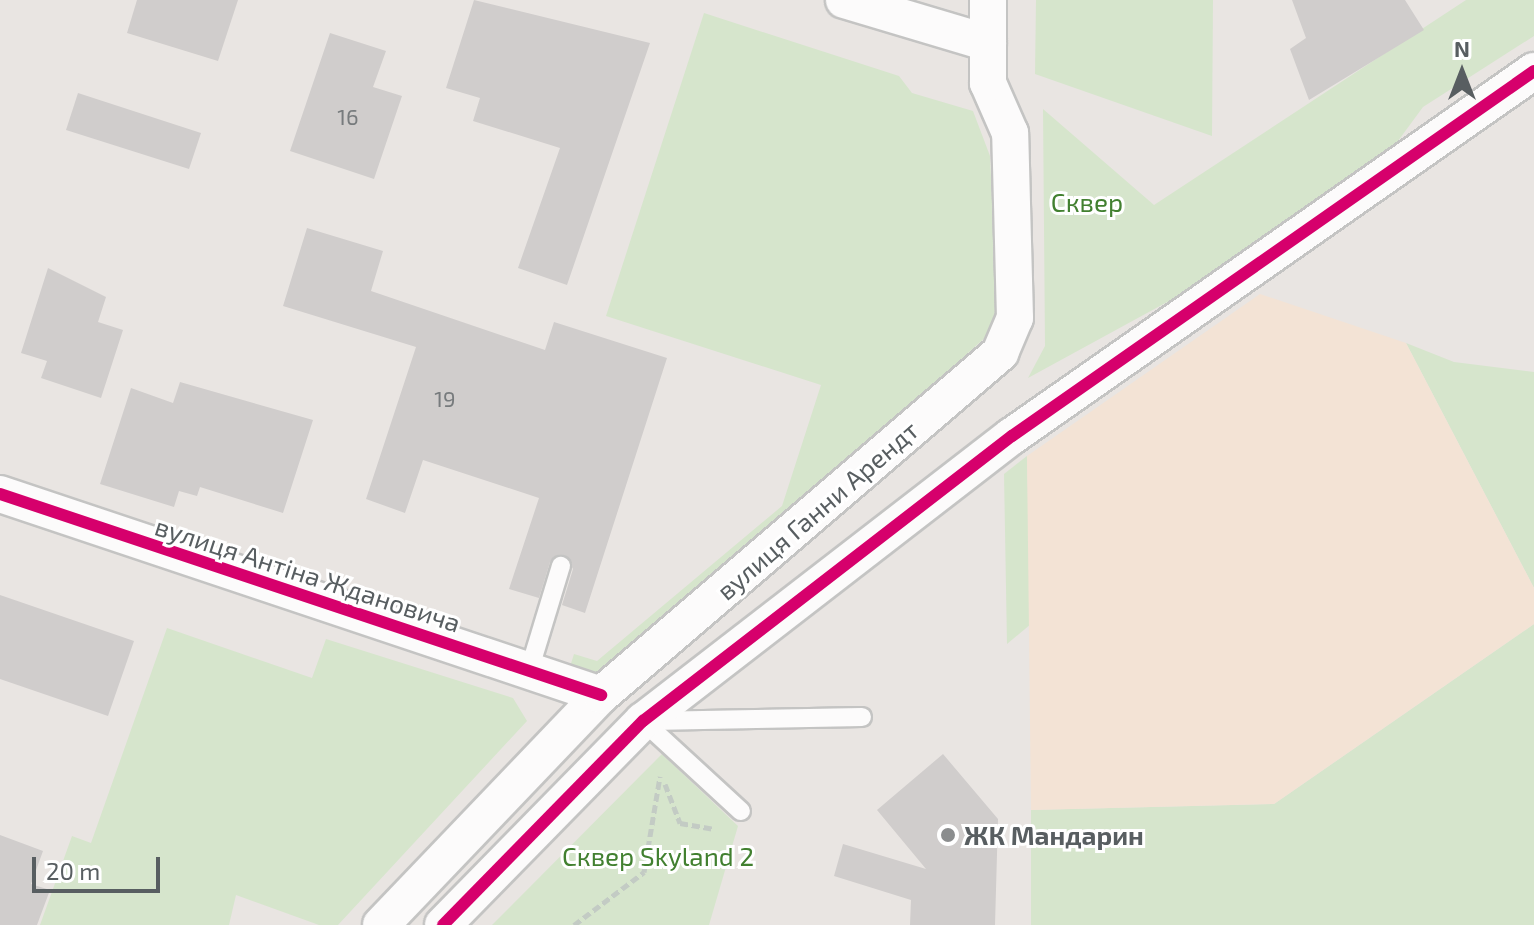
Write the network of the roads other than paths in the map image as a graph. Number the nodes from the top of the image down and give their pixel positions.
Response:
1 (844, 0) edge
2 (988, 0) edge
3 (988, 43) junction
4 (1533, 72) edge
5 (0, 494) edge
6 (561, 566) dead end
7 (529, 671) junction
8 (601, 695) junction
9 (862, 717) dead end
10 (643, 721) junction
11 (741, 811) dead end
12 (381, 925) edge
13 (443, 925) edge

1 - 3 street
2 - 3 street, вулиця Ганни Арендт
3 - 8 street, вулиця Ганни Арендт
4 - 10 street
5 - 7 street, вулиця Антіна Ждановича
6 - 7 lane
7 - 8 street, вулиця Антіна Ждановича
8 - 12 street, вулиця Ганни Арендт
9 - 10 lane
10 - 11 lane
10 - 13 street

